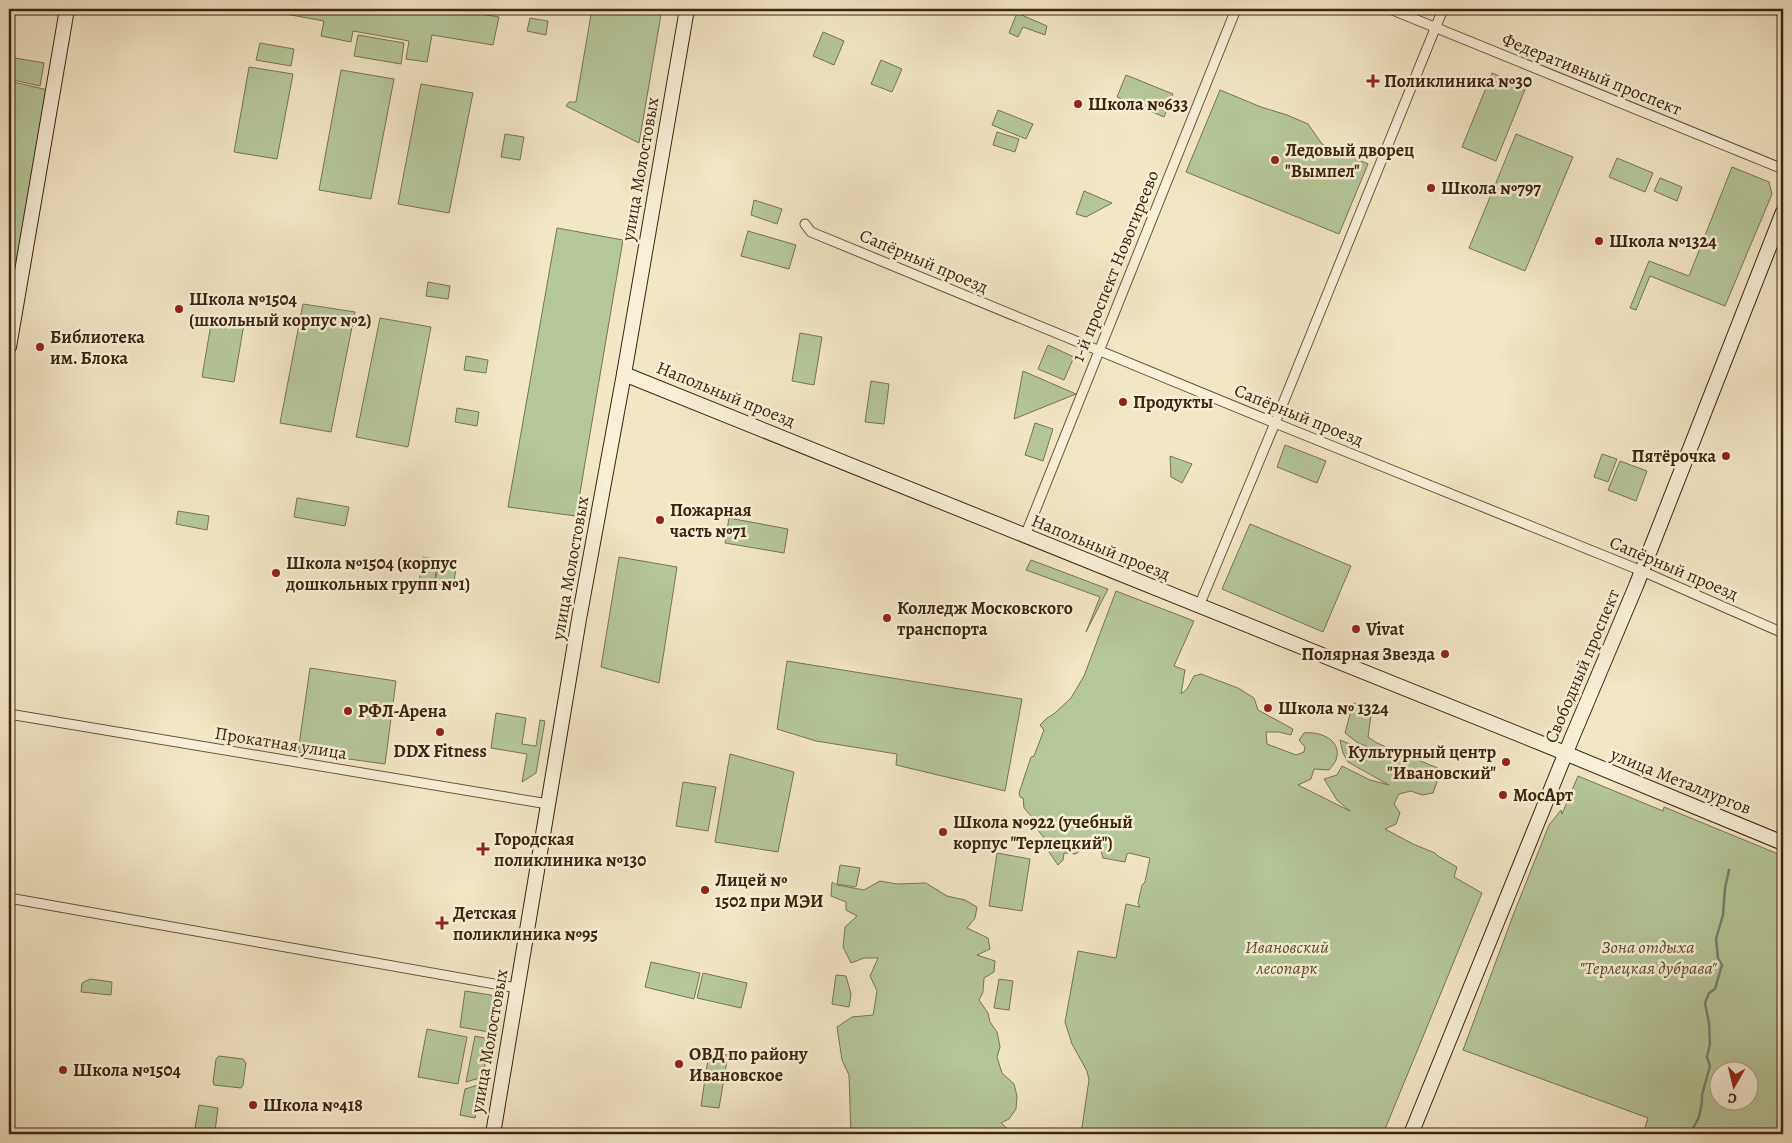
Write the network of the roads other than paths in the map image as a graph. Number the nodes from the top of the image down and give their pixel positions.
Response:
1 (67, 9) edge
2 (687, 9) edge
3 (1236, 9) edge
4 (1390, 9) edge
5 (1442, 9) edge
6 (1435, 28) junction
7 (1783, 169) edge
8 (1783, 212) edge
9 (805, 224) dead end
10 (9, 346) edge
11 (1099, 351) junction
12 (624, 374) junction
13 (1275, 423) junction
14 (1025, 536) junction
15 (1642, 571) junction
16 (1198, 606) junction
17 (1783, 633) edge
18 (9, 714) edge
19 (1565, 754) junction
20 (548, 804) junction
21 (1783, 843) edge
22 (9, 898) edge
23 (517, 988) junction
24 (492, 1134) edge
25 (1411, 1134) edge

1 - 10 street
2 - 12 street, улица Молостовых
3 - 11 street, 1-й проспект Новогиреево
4 - 6 street, Федеративный проспект
5 - 6 street
6 - 7 street, Федеративный проспект
6 - 13 street
8 - 15 street, Свободный проспект
9 - 11 street, Сапёрный проезд
11 - 13 street, Сапёрный проезд
11 - 14 street, 1-й проспект Новогиреево
12 - 14 street, Напольный проезд
12 - 20 street, улица Молостовых
13 - 15 street, Сапёрный проезд
13 - 16 street
14 - 16 street, Напольный проезд
15 - 17 street, Сапёрный проезд
15 - 19 street, Свободный проспект
16 - 19 street, Напольный проезд
18 - 20 street, Прокатная улица
19 - 21 street, улица Металлургов
19 - 25 street, Свободный проспект
20 - 23 street, улица Молостовых
22 - 23 street
23 - 24 street, улица Молостовых

